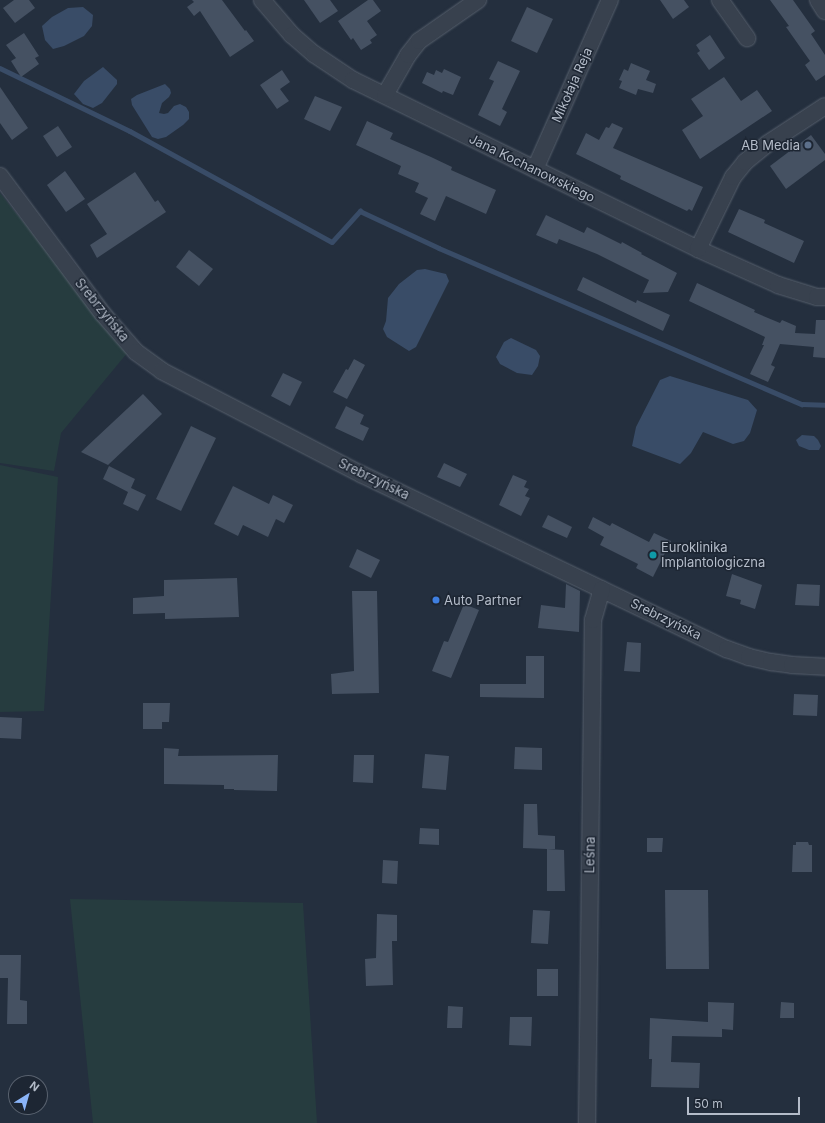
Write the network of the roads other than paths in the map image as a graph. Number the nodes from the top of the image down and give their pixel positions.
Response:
1 (262, 0) edge
2 (478, 0) edge
3 (610, 0) edge
4 (720, 0) edge
5 (818, 0) edge
6 (825, 11) edge
7 (747, 38) dead end
8 (385, 95) junction
9 (825, 106) edge
10 (535, 169) junction
11 (0, 176) edge
12 (698, 249) junction
13 (825, 297) edge
14 (602, 589) junction
15 (825, 667) edge
16 (587, 1123) edge

1 - 8 street, Jana Kochanowskiego
2 - 8 street
3 - 10 street, Mikołaja Reja
4 - 7 street
5 - 6 street
8 - 10 street, Jana Kochanowskiego
9 - 12 street
10 - 12 street, Jana Kochanowskiego
11 - 14 street, Srebrzyńska
12 - 13 street, Jana Kochanowskiego
14 - 15 street, Srebrzyńska
14 - 16 street, Leśna

